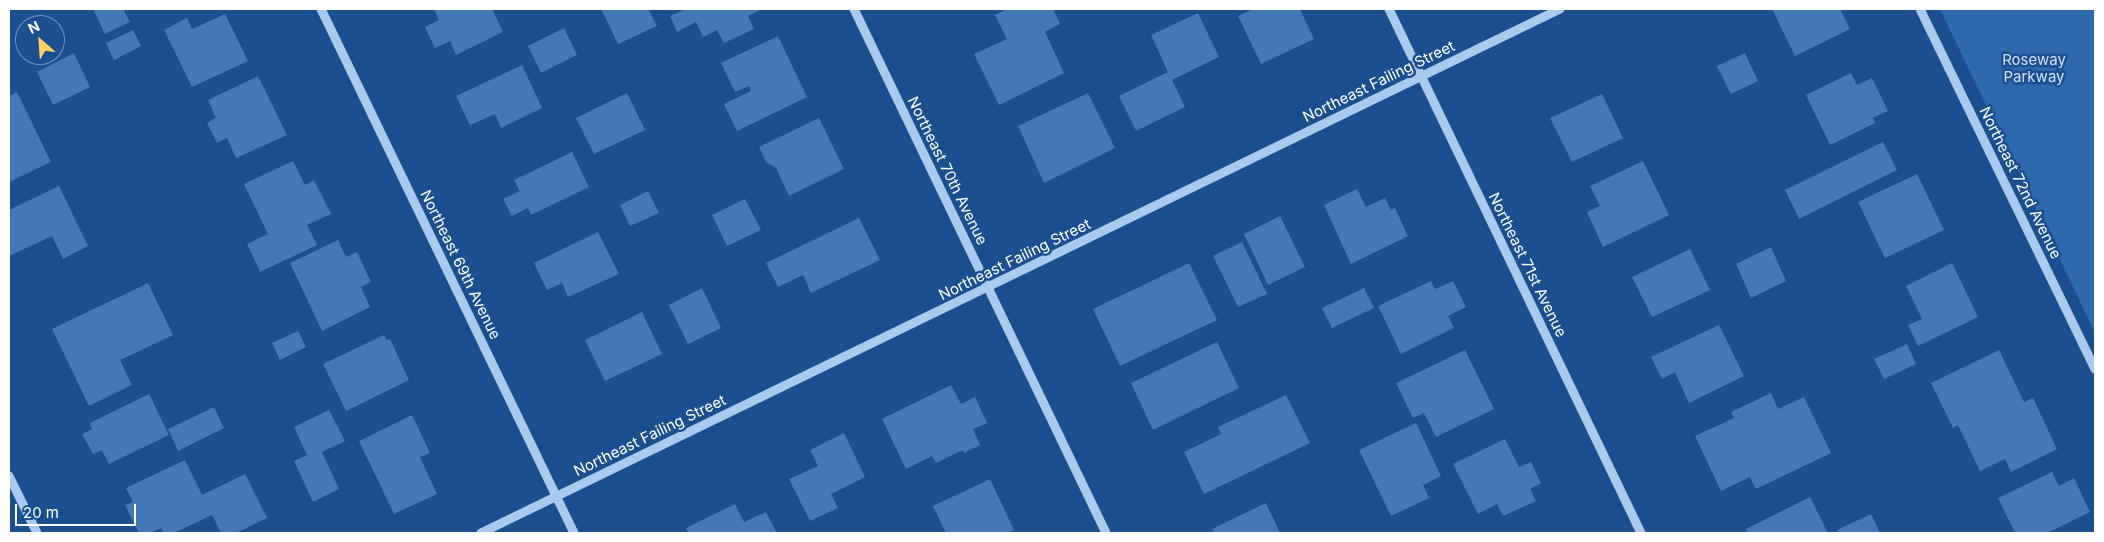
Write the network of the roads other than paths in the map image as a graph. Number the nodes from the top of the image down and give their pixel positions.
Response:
1 (321, 9) edge
2 (854, 9) edge
3 (1388, 9) edge
4 (1560, 9) edge
5 (1920, 9) edge
6 (1421, 77) junction
7 (988, 288) junction
8 (2095, 369) edge
9 (9, 476) edge
10 (557, 496) junction
11 (37, 533) edge
12 (481, 533) edge
13 (574, 533) edge
14 (1106, 533) edge
15 (1641, 533) edge

1 - 10 street, Northeast 69th Avenue
2 - 7 street, Northeast 70th Avenue
3 - 6 street, Northeast 71st Avenue
4 - 6 street, Northeast Failing Street
5 - 8 street, Northeast 72nd Avenue
6 - 7 street, Northeast Failing Street
6 - 15 street, Northeast 71st Avenue
7 - 10 street, Northeast Failing Street
7 - 14 street, Northeast 70th Avenue
9 - 11 street
10 - 12 street, Northeast Failing Street
10 - 13 street, Northeast 69th Avenue

